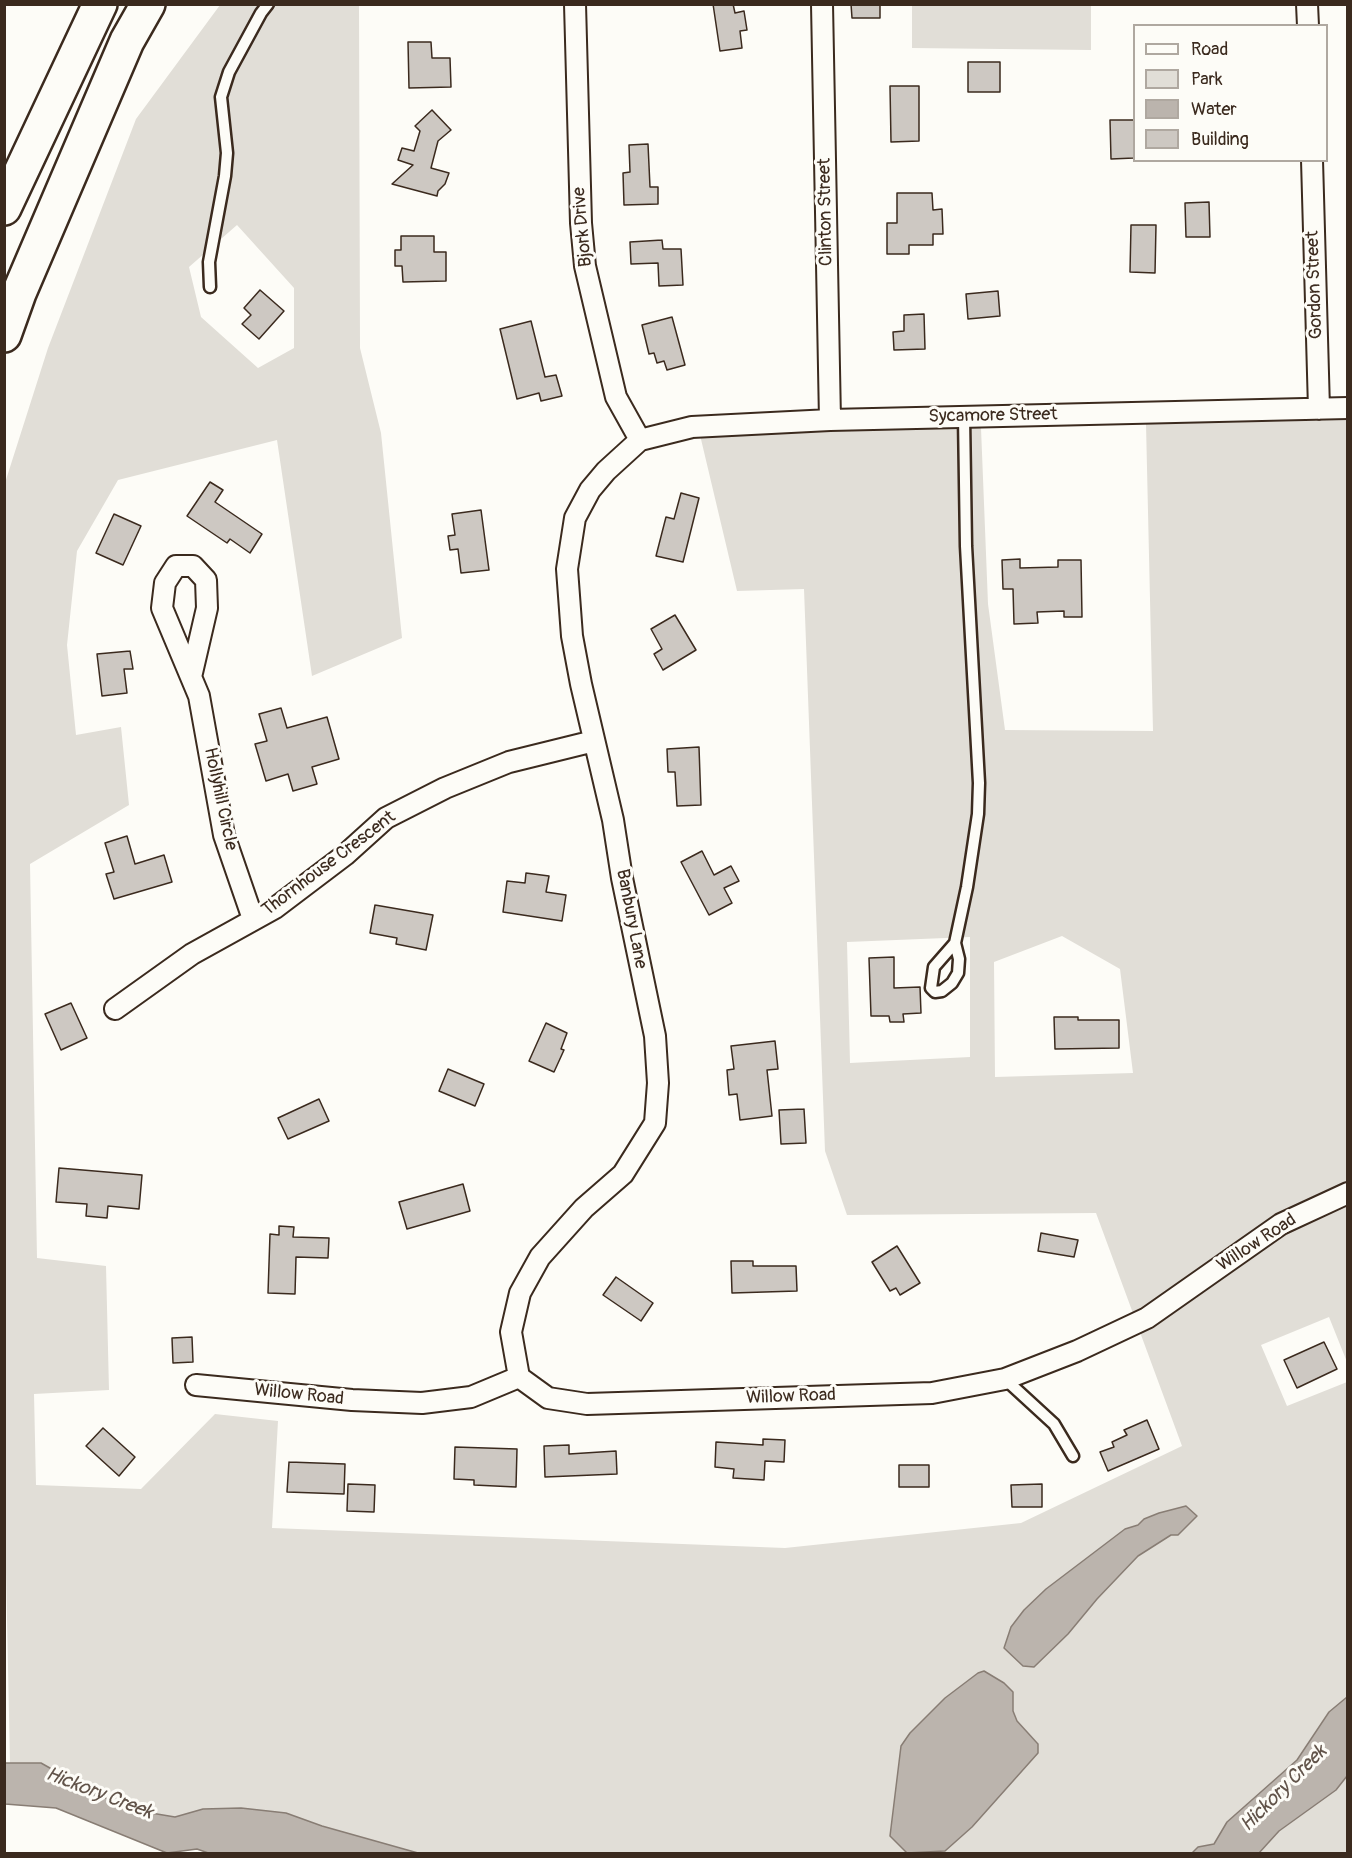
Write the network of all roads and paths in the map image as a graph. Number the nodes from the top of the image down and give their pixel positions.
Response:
1 (100, 4) edge
2 (148, 4) edge
3 (268, 4) edge
4 (575, 4) edge
5 (822, 4) edge
6 (1307, 4) edge
7 (1308, 24) edge
8 (1312, 162) edge
9 (4, 208) edge
10 (210, 287) dead end
11 (4, 335) edge
12 (1347, 408) edge
13 (1319, 409) junction
14 (964, 417) junction
15 (830, 420) junction
16 (640, 440) junction
17 (191, 677) junction
18 (594, 741) junction
19 (253, 919) junction
20 (955, 943) dead end
21 (115, 1009) dead end
22 (1347, 1193) edge
23 (519, 1377) junction
24 (1005, 1379) junction
25 (196, 1385) dead end
26 (1073, 1456) dead end

1 - 9 highway
2 - 11 highway
3 - 10 lane
4 - 16 street, Bjork Drive
5 - 15 street, Clinton Street
6 - 7 street
8 - 13 street, Gordon Street
12 - 13 street, Sycamore Street
13 - 14 street, Sycamore Street
14 - 15 street, Sycamore Street
14 - 20 lane
15 - 16 street, Sycamore Street
16 - 18 street, Banbury Lane
17 - 17 street, Hollyhill Circle
17 - 19 street, Hollyhill Circle
18 - 19 street, Thornhouse Crescent
18 - 23 street, Banbury Lane
19 - 21 street, Thornhouse Crescent
22 - 24 street, Willow Road
23 - 24 street, Willow Road
23 - 25 street, Willow Road
24 - 26 lane

